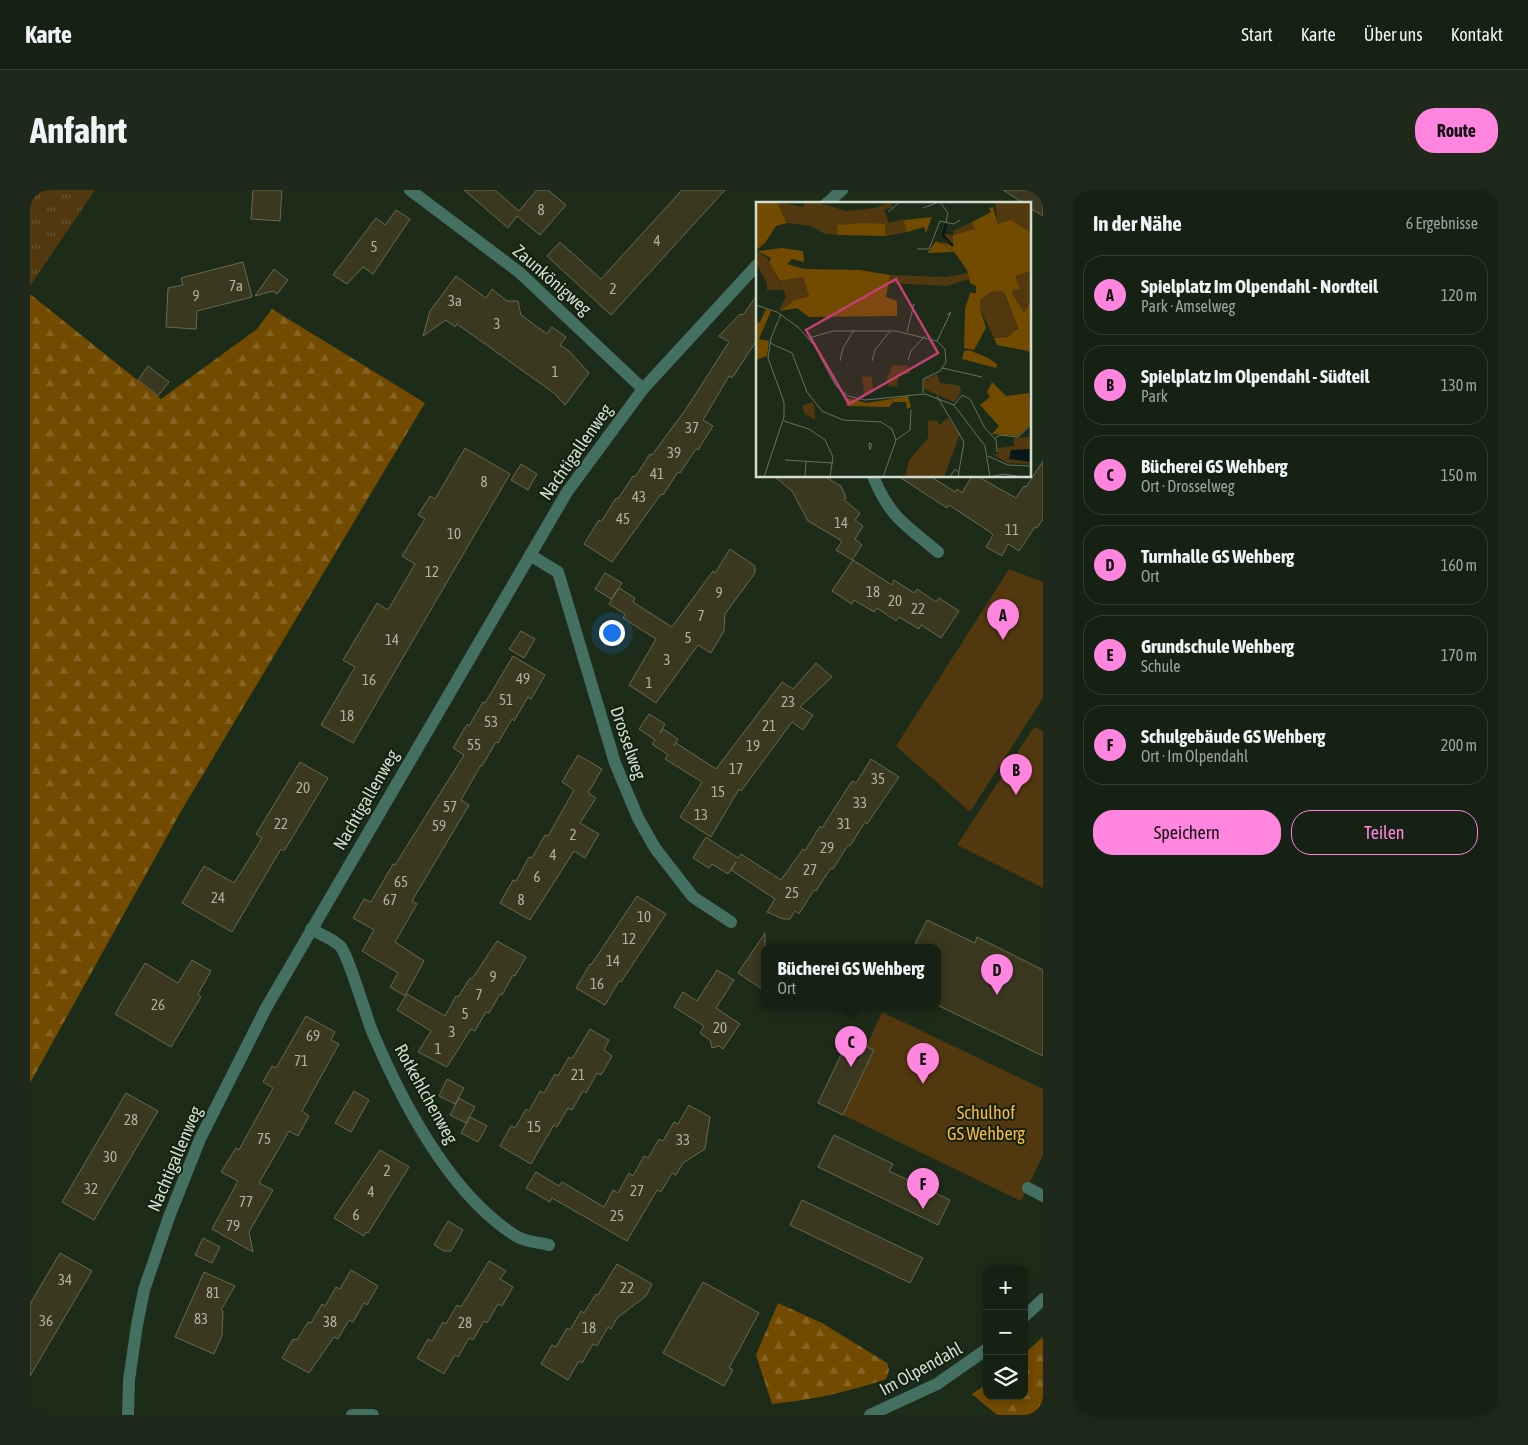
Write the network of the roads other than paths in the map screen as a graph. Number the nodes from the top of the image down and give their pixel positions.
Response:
1 (410, 190) edge
2 (423, 190) edge
3 (842, 190) edge
4 (828, 202) edge
5 (432, 206) junction
6 (756, 266) edge
7 (643, 389) junction
8 (874, 478) edge
9 (938, 552) dead end
10 (530, 555) junction
11 (731, 922) dead end
12 (311, 929) junction
13 (1028, 1188) dead end
14 (1043, 1196) edge
15 (549, 1245) dead end
16 (1043, 1300) edge
17 (1028, 1313) edge
18 (983, 1353) edge
19 (128, 1415) edge
20 (352, 1415) edge
21 (373, 1415) edge
22 (870, 1415) edge

1 - 5 street, Zaunkönigweg
2 - 5 street, Zaunkönigweg
3 - 4 street
5 - 7 street, Zaunkönigweg
6 - 7 street, Nachtigallenweg
7 - 10 street, Nachtigallenweg
8 - 9 street
10 - 11 street, Drosselweg
10 - 12 street, Nachtigallenweg
12 - 15 street, Rotkehlchenweg
12 - 19 street, Nachtigallenweg
13 - 14 street
16 - 17 street
18 - 22 street, Im Olpendahl
20 - 21 street

